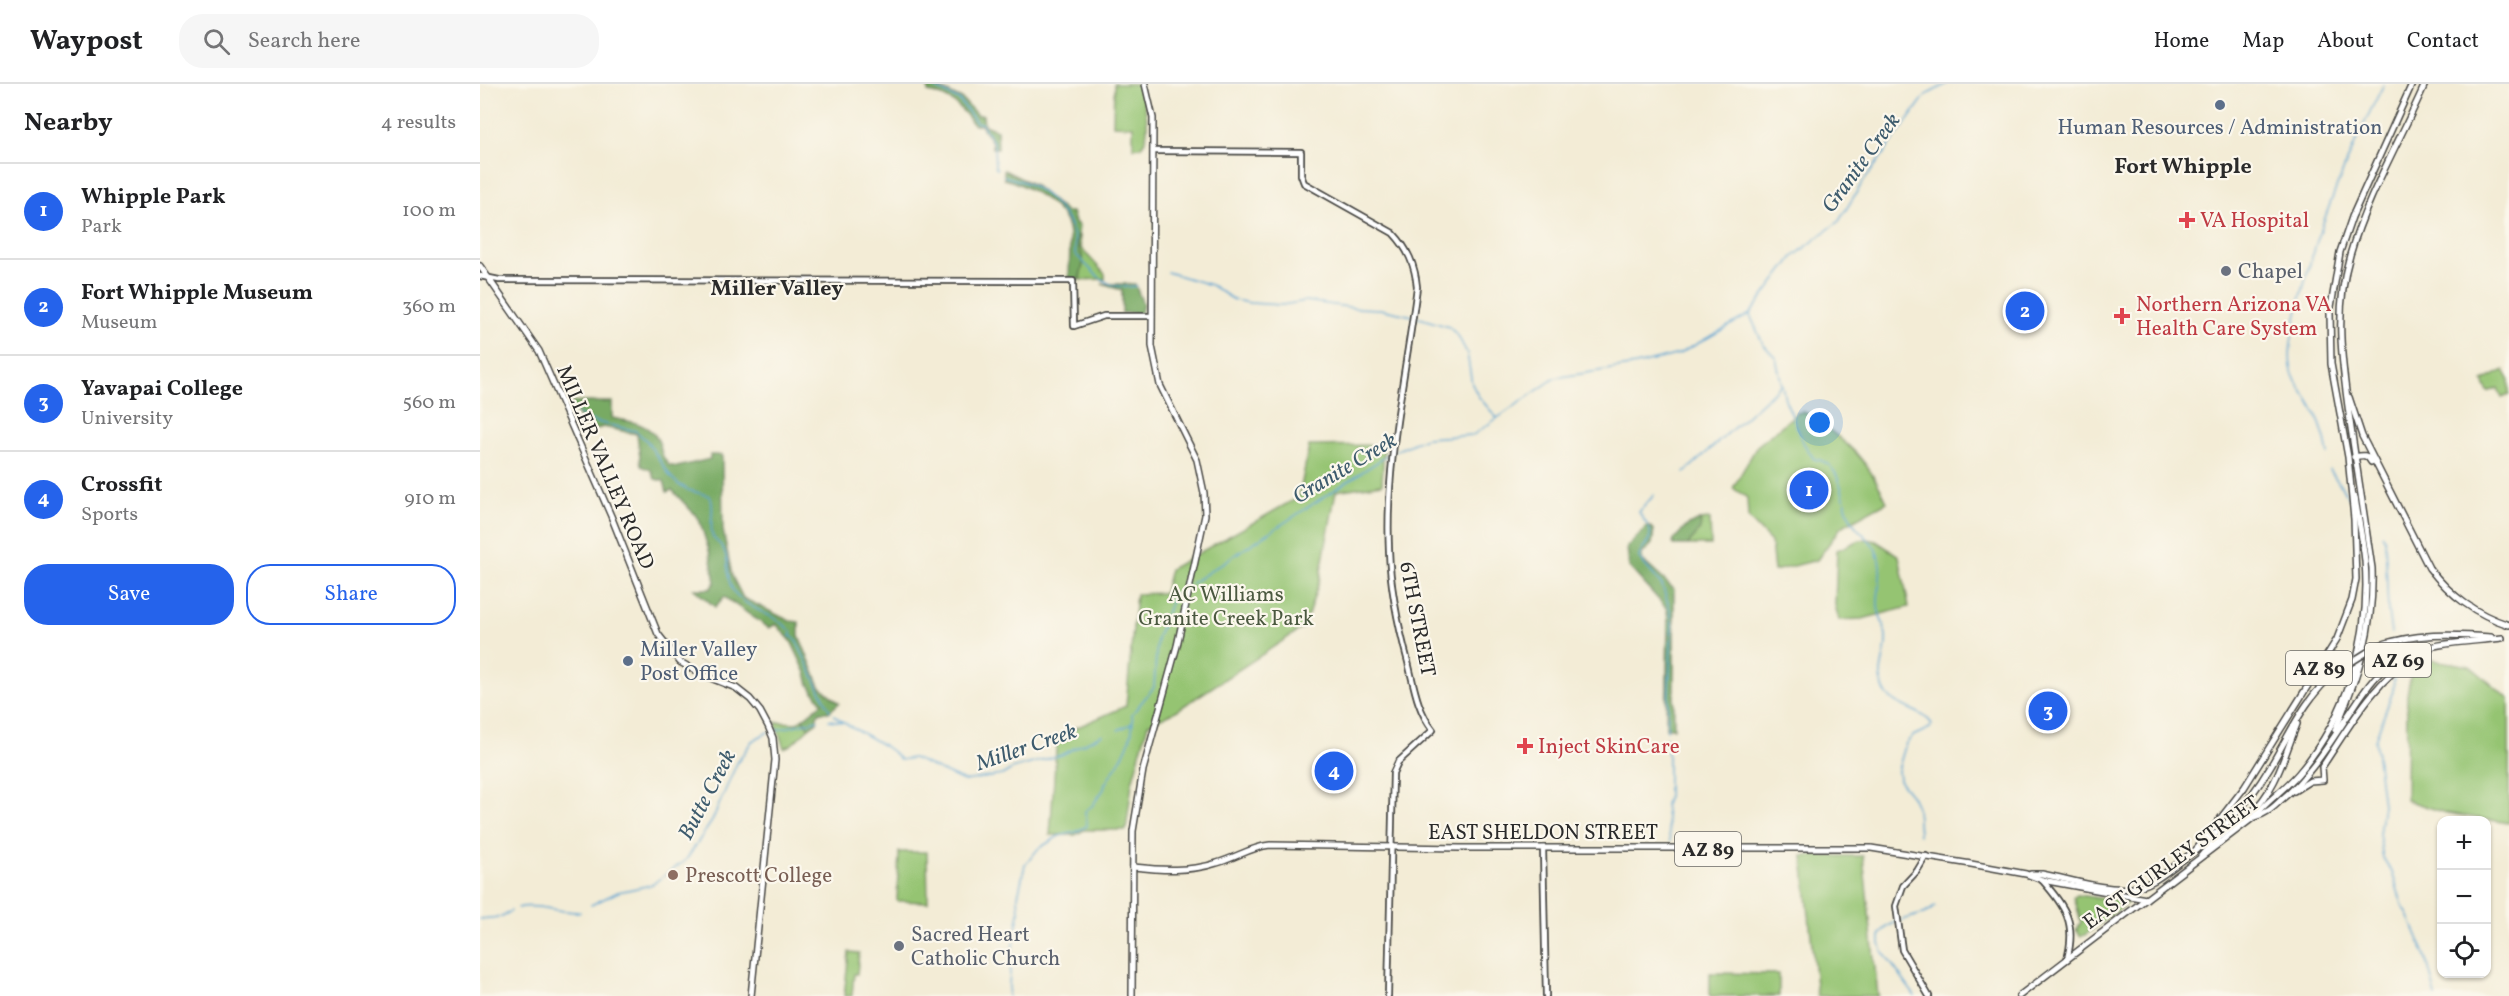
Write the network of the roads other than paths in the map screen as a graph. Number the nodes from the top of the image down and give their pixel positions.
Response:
1 (1145, 84) edge
2 (2412, 84) edge
3 (2425, 84) edge
4 (1152, 151) junction
5 (480, 266) edge
6 (480, 276) edge
7 (487, 278) junction
8 (1152, 316) junction
9 (2343, 374) junction
10 (2348, 457) junction
11 (2355, 457) junction
12 (2397, 508) junction
13 (2509, 625) edge
14 (2506, 638) edge
15 (2423, 650) junction
16 (2308, 701) junction
17 (2330, 742) junction
18 (2286, 796) junction
19 (2254, 817) junction
20 (1390, 847) junction
21 (1543, 848) junction
22 (2196, 850) junction
23 (1926, 856) junction
24 (2197, 861) junction
25 (1133, 867) junction
26 (2026, 874) junction
27 (2042, 880) junction
28 (2146, 899) junction
29 (2067, 959) junction
30 (751, 996) edge
31 (1132, 996) edge
32 (1388, 996) edge
33 (1546, 996) edge
34 (1929, 996) edge
35 (2019, 996) edge

1 - 4 main road
2 - 10 main road, AZ 89
3 - 9 main road, AZ 89
4 - 8 main road
4 - 20 street, 6TH STREET
5 - 7 main road, MILLER VALLEY ROAD
6 - 7 street
7 - 8 street
7 - 30 main road, MILLER VALLEY ROAD
8 - 25 main road
9 - 11 main road, AZ 89
9 - 12 main road
10 - 11 main road
10 - 19 main road
10 - 22 main road, AZ 89
11 - 12 main road
11 - 17 main road, AZ 89
12 - 13 main road
14 - 15 main road, AZ 69
14 - 16 main road, AZ 69, bridge
15 - 17 main road, AZ 69
15 - 18 main road
16 - 22 main road, AZ 69
16 - 24 main road
17 - 18 main road, EAST GURLEY STREET / AZ 89
18 - 19 main road, EAST GURLEY STREET / AZ 89
19 - 24 main road, EAST GURLEY STREET / AZ 89
20 - 21 main road, EAST SHELDON STREET / AZ 89
20 - 25 main road, EAST SHELDON STREET / AZ 89
20 - 32 street
21 - 23 main road, EAST SHELDON STREET / AZ 89
21 - 33 street
22 - 26 main road, EAST SHELDON STREET / AZ 89
23 - 26 main road, EAST SHELDON STREET / AZ 89
23 - 34 street
24 - 28 main road, EAST GURLEY STREET / AZ 89
25 - 31 main road
26 - 27 main road, EAST SHELDON STREET / AZ 89
27 - 28 main road, EAST SHELDON STREET / AZ 89
27 - 29 street
28 - 29 main road, EAST GURLEY STREET
29 - 35 main road, EAST GURLEY STREET

